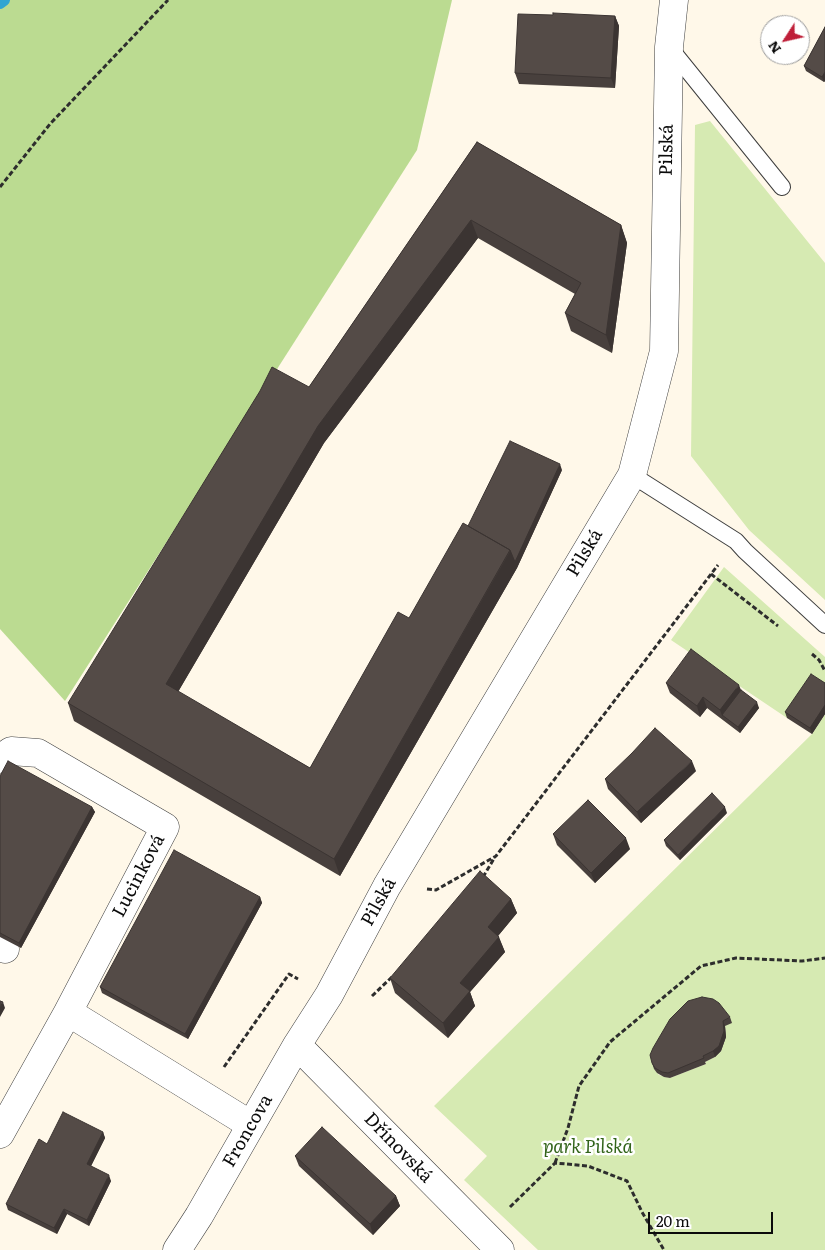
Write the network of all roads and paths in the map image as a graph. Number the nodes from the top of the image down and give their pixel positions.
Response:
1 (168, 0) edge
2 (674, 0) edge
3 (669, 48) junction
4 (0, 186) edge
5 (782, 187) dead end
6 (632, 475) junction
7 (736, 540) junction
8 (711, 574) junction
9 (825, 625) edge
10 (783, 630) dead end
11 (804, 648) dead end
12 (825, 671) edge
13 (0, 759) edge
14 (387, 886) junction
15 (825, 958) edge
16 (68, 1012) junction
17 (297, 1045) junction
18 (251, 1125) junction
19 (0, 1134) edge
20 (555, 1163) junction
21 (199, 1216) junction
22 (493, 1244) edge
23 (177, 1250) edge
24 (189, 1250) edge
25 (664, 1250) edge

1 - 4 path
2 - 3 street, Pilská
3 - 5 lane
3 - 6 street, Pilská
6 - 7 lane
6 - 14 street, Pilská
7 - 8 path
7 - 9 lane
8 - 10 path
8 - 14 path
11 - 12 path
13 - 16 street, Lucinková
14 - 17 street, Pilská
15 - 20 path
16 - 18 street
16 - 19 street, Lucinková
17 - 18 street, Froncova
17 - 22 street, Dřínovská
18 - 21 street, Froncova
20 - 22 path
20 - 25 path
21 - 23 street, Froncova
21 - 24 street, Froncova

